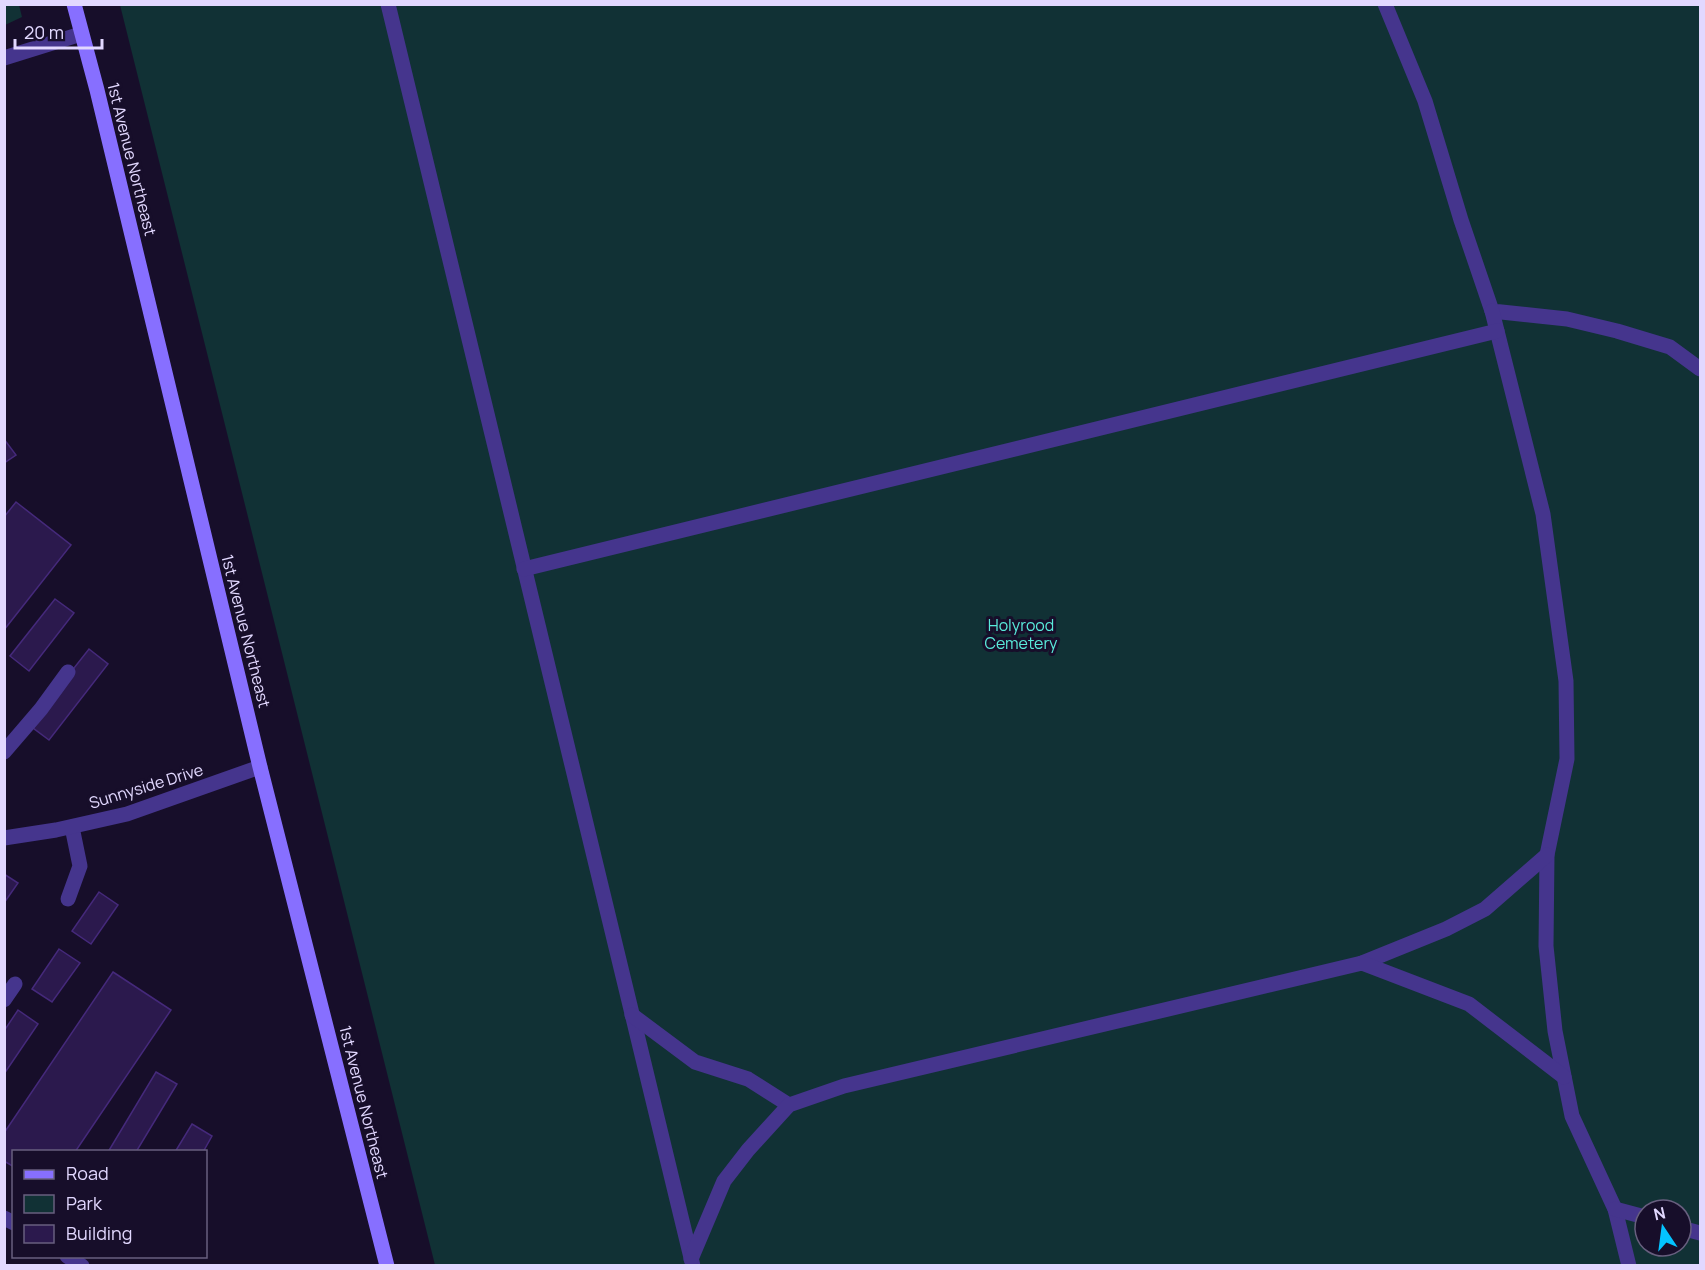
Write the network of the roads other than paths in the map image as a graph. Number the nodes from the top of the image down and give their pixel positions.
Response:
1 (74, 4) edge
2 (388, 4) edge
3 (1385, 4) edge
4 (81, 34) junction
5 (4, 58) edge
6 (1492, 311) junction
7 (1497, 331) junction
8 (1701, 369) edge
9 (524, 569) junction
10 (68, 672) dead end
11 (4, 752) edge
12 (260, 767) junction
13 (72, 827) junction
14 (4, 838) edge
15 (1547, 855) junction
16 (68, 899) dead end
17 (1362, 963) junction
18 (15, 984) dead end
19 (4, 1000) edge
20 (632, 1015) junction
21 (1564, 1077) junction
22 (789, 1105) junction
23 (1615, 1209) junction
24 (1633, 1214) edge
25 (692, 1262) edge
26 (387, 1266) edge
27 (1629, 1266) edge

1 - 4 street, 1st Avenue Northeast
2 - 9 street
3 - 6 street
4 - 5 street
4 - 12 street, 1st Avenue Northeast
6 - 7 street
6 - 8 street
7 - 9 street
7 - 15 street
9 - 20 street
10 - 11 street
12 - 13 street, Sunnyside Drive
12 - 26 street, 1st Avenue Northeast
13 - 14 street, Sunnyside Drive
13 - 16 street
15 - 17 street
15 - 21 street
17 - 21 street
17 - 22 street
18 - 19 street
20 - 22 street
20 - 25 street
21 - 23 street
22 - 25 street
23 - 24 street
23 - 27 street

